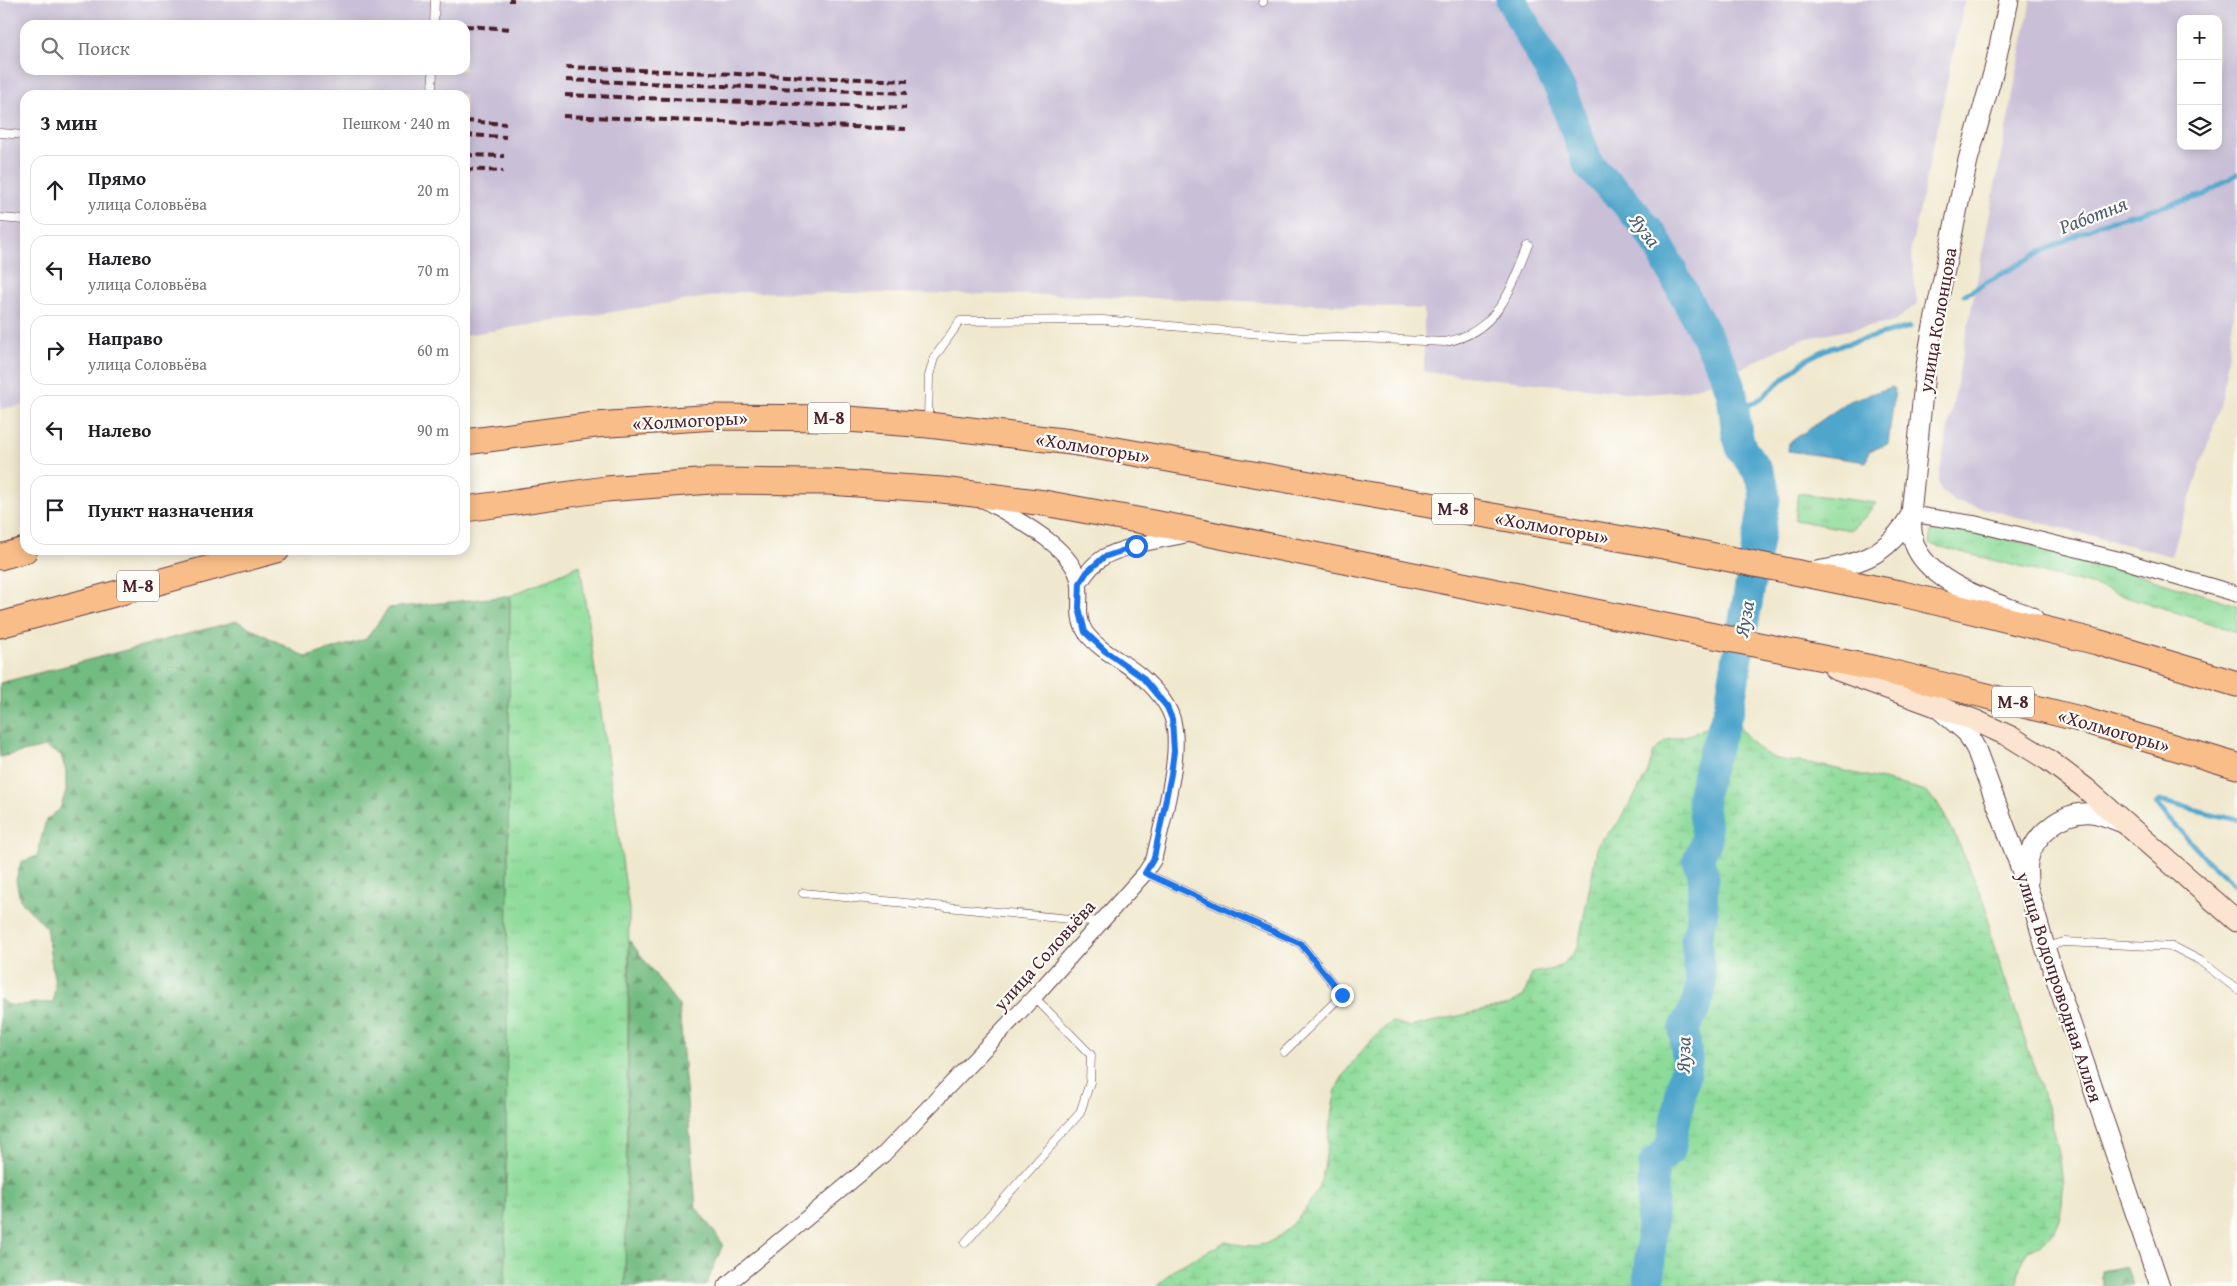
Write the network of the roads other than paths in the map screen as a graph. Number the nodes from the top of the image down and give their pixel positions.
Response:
1 (435, 0) edge
2 (2009, 0) edge
3 (434, 20) edge
4 (432, 75) edge
5 (432, 90) edge
6 (0, 133) edge
7 (20, 135) edge
8 (0, 218) edge
9 (20, 220) edge
10 (1529, 245) dead end
11 (928, 424) junction
12 (470, 441) edge
13 (974, 494) junction
14 (470, 508) edge
15 (1911, 514) junction
16 (1198, 532) junction
17 (20, 551) edge
18 (259, 555) edge
19 (0, 557) edge
20 (1801, 573) junction
21 (1080, 583) junction
22 (2237, 594) edge
23 (0, 625) edge
24 (2097, 642) junction
25 (1785, 651) junction
26 (2237, 684) edge
27 (1934, 704) junction
28 (2237, 766) edge
29 (2125, 824) junction
30 (1145, 873) junction
31 (2028, 888) junction
32 (803, 893) dead end
33 (2237, 921) edge
34 (1101, 922) junction
35 (2045, 947) junction
36 (2237, 989) edge
37 (1034, 997) junction
38 (1284, 1052) dead end
39 (965, 1243) dead end
40 (725, 1286) edge
41 (2160, 1286) edge

1 - 3 lane
2 - 15 street, улица Колонцова
4 - 5 lane
6 - 7 lane
8 - 9 lane
10 - 11 lane
11 - 12 highway, «Холмогоры» / М-8
11 - 20 highway, «Холмогоры» / М-8
13 - 14 highway, М-8
13 - 16 highway, М-8
13 - 21 street
15 - 20 street, улица Колонцова
15 - 22 street
15 - 24 street
16 - 21 street
16 - 25 highway, М-8
17 - 19 highway
18 - 23 highway, М-8
20 - 24 highway, М-8
21 - 30 street, улица Соловьёва
24 - 26 highway, М-8
25 - 27 main road
25 - 28 highway, «Холмогоры» / М-8
27 - 29 main road
27 - 31 street, улица Водопроводная Аллея
29 - 31 street
29 - 33 main road
30 - 34 street, улица Соловьёва
30 - 38 lane
31 - 35 street, улица Водопроводная Аллея
32 - 34 lane
34 - 37 street, улица Соловьёва
35 - 36 lane
35 - 41 street, улица Водопроводная Аллея
37 - 39 lane
37 - 40 street, улица Соловьёва

